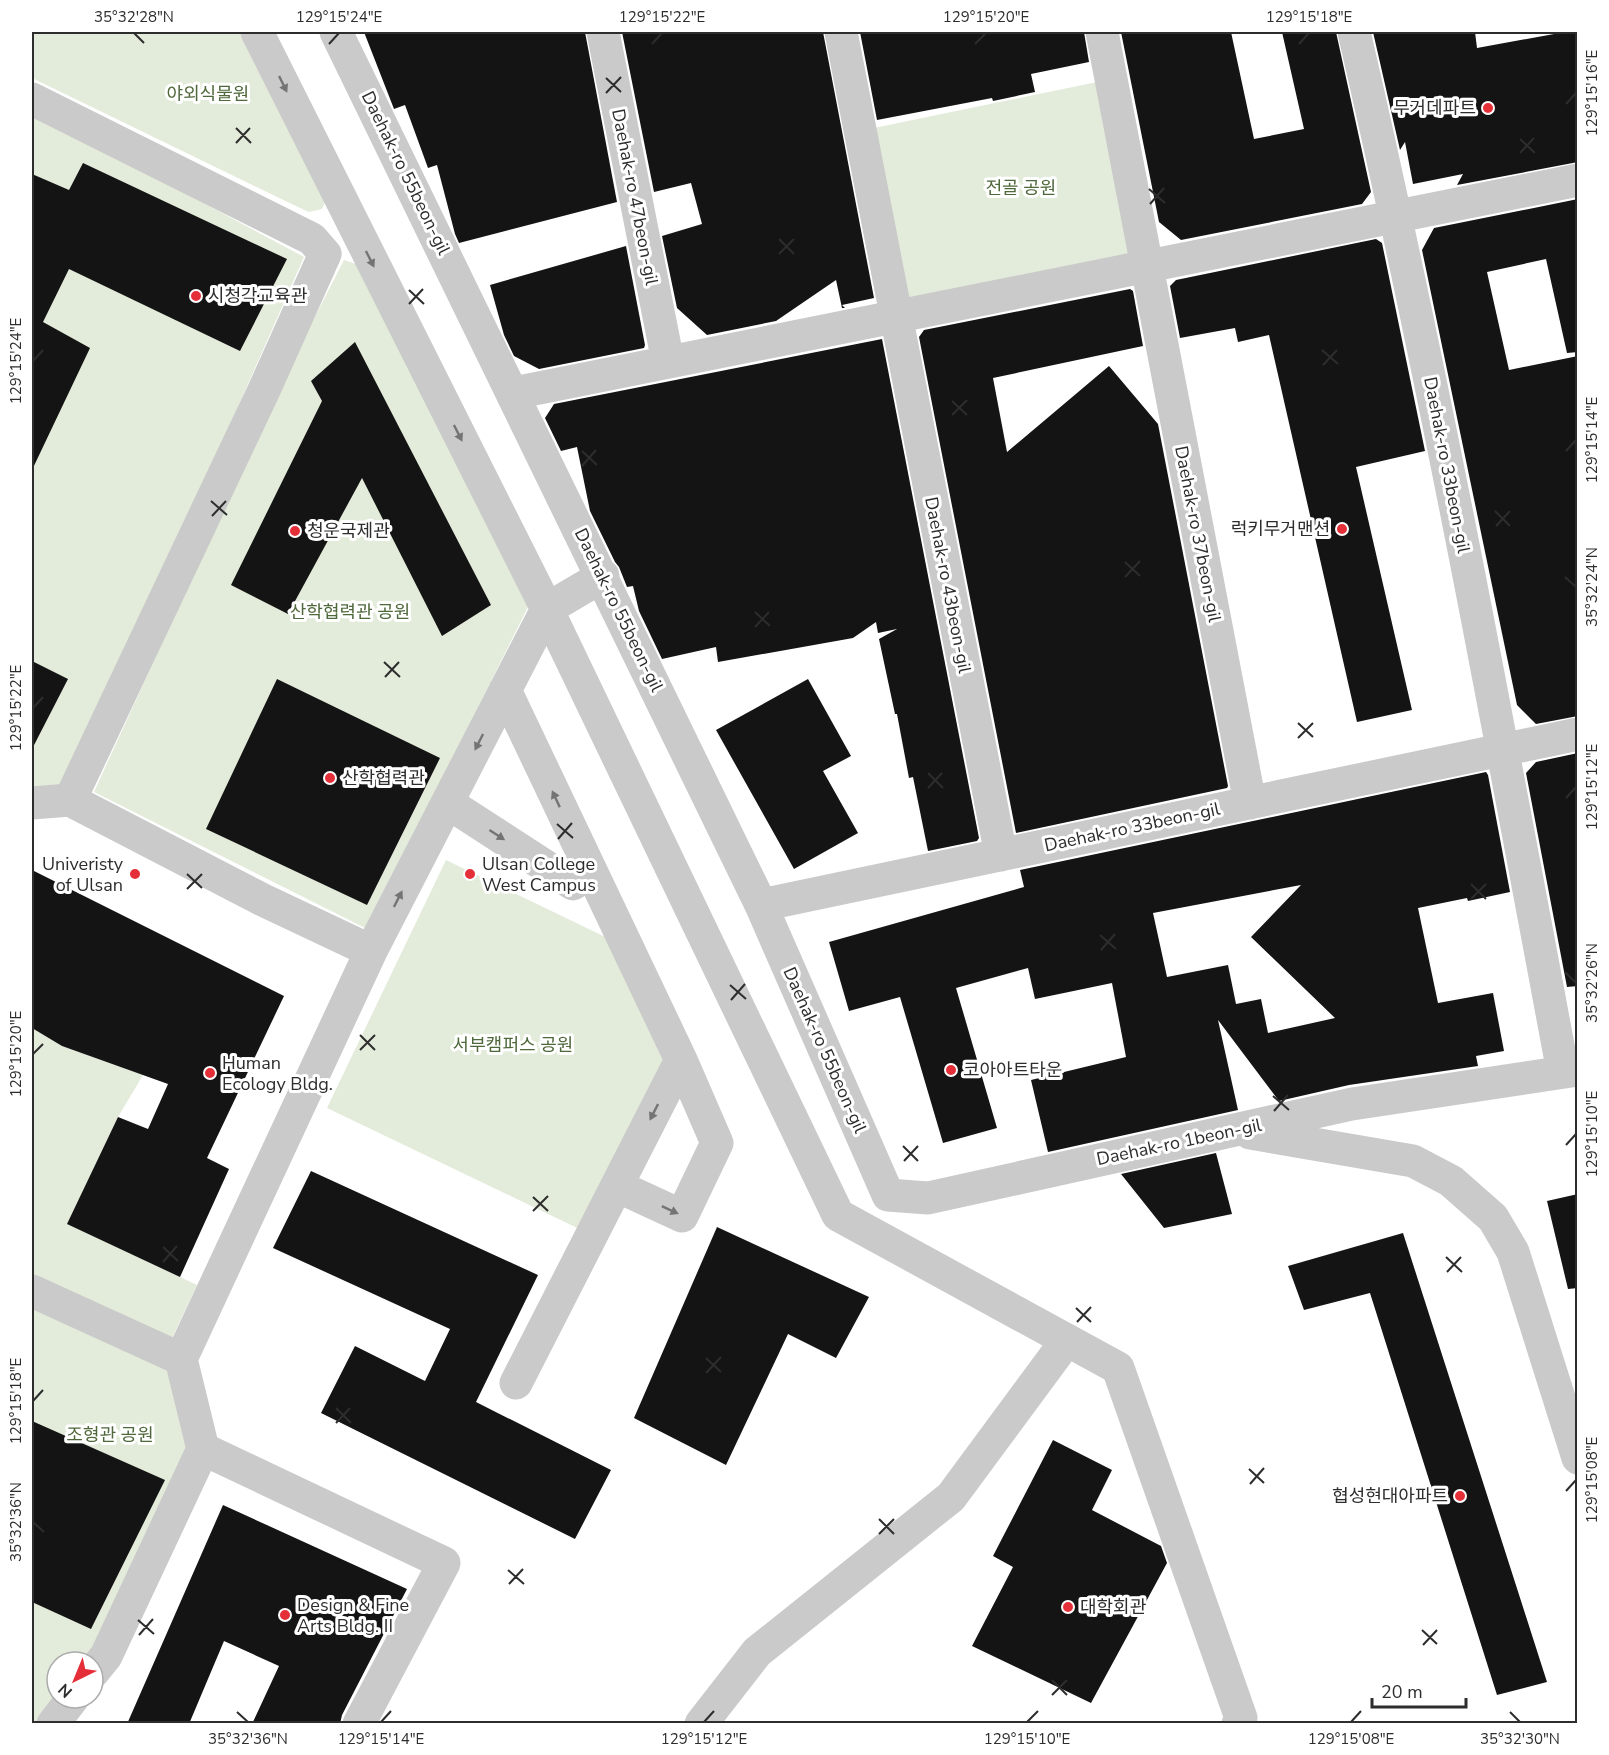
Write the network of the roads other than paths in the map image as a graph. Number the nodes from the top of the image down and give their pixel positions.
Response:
1 (257, 32) edge
2 (336, 32) edge
3 (603, 32) edge
4 (841, 32) edge
5 (1102, 32) edge
6 (1354, 32) edge
7 (32, 99) edge
8 (1578, 180) edge
9 (345, 211) junction
10 (1397, 216) junction
11 (325, 254) junction
12 (1147, 266) junction
13 (896, 316) junction
14 (668, 362) junction
15 (514, 393) junction
16 (603, 576) junction
17 (547, 609) junction
18 (505, 690) junction
19 (1578, 734) edge
20 (1503, 750) junction
21 (70, 800) junction
22 (32, 803) edge
23 (448, 803) junction
24 (1250, 803) junction
25 (1000, 855) junction
26 (590, 870) junction
27 (761, 905) junction
28 (371, 951) junction
29 (681, 1060) junction
30 (1570, 1071) edge
31 (1234, 1130) junction
32 (616, 1186) junction
33 (888, 1195) joint
34 (32, 1291) edge
35 (1067, 1340) junction
36 (181, 1359) junction
37 (516, 1383) dead end
38 (203, 1449) junction
39 (1578, 1458) edge
40 (105, 1657) edge
41 (64, 1710) edge
42 (53, 1724) edge
43 (359, 1724) edge
44 (701, 1724) edge
45 (1238, 1724) edge

1 -> 9 street
2 - 15 street, Daehak-ro 55beon-gil
3 - 14 street, Daehak-ro 47beon-gil
4 - 13 street, Daehak-ro 43beon-gil
5 - 12 street, Daehak-ro 37beon-gil
6 - 10 street, Daehak-ro 33beon-gil
7 - 11 street
8 - 10 street
9 - 11 street
9 -> 17 street
10 - 12 street
10 - 20 street, Daehak-ro 33beon-gil
11 - 21 street
12 - 13 street
12 - 24 street, Daehak-ro 37beon-gil
13 - 14 street
13 - 25 street, Daehak-ro 43beon-gil
14 - 15 street
15 - 16 street, Daehak-ro 55beon-gil
16 - 17 street
16 - 27 street, Daehak-ro 55beon-gil
17 - 18 street
17 - 35 street
18 -> 23 street
26 -> 18 street
19 - 20 street
20 - 24 street, Daehak-ro 33beon-gil
20 - 30 street, Daehak-ro 33beon-gil
21 - 22 street
21 - 28 street
23 -> 26 street
28 -> 23 street
24 - 25 street, Daehak-ro 33beon-gil
25 - 27 street, Daehak-ro 33beon-gil
26 - 29 street
27 - 33 street, Daehak-ro 55beon-gil
28 - 36 street
29 -> 32 street
32 -> 29 street
30 - 31 street, Daehak-ro 1beon-gil
31 - 33 street, Daehak-ro 1beon-gil
31 - 39 street
32 - 37 street
34 - 36 street
35 - 44 street
35 - 45 street
36 - 38 street
38 - 40 street
38 - 43 street
41 - 42 street

